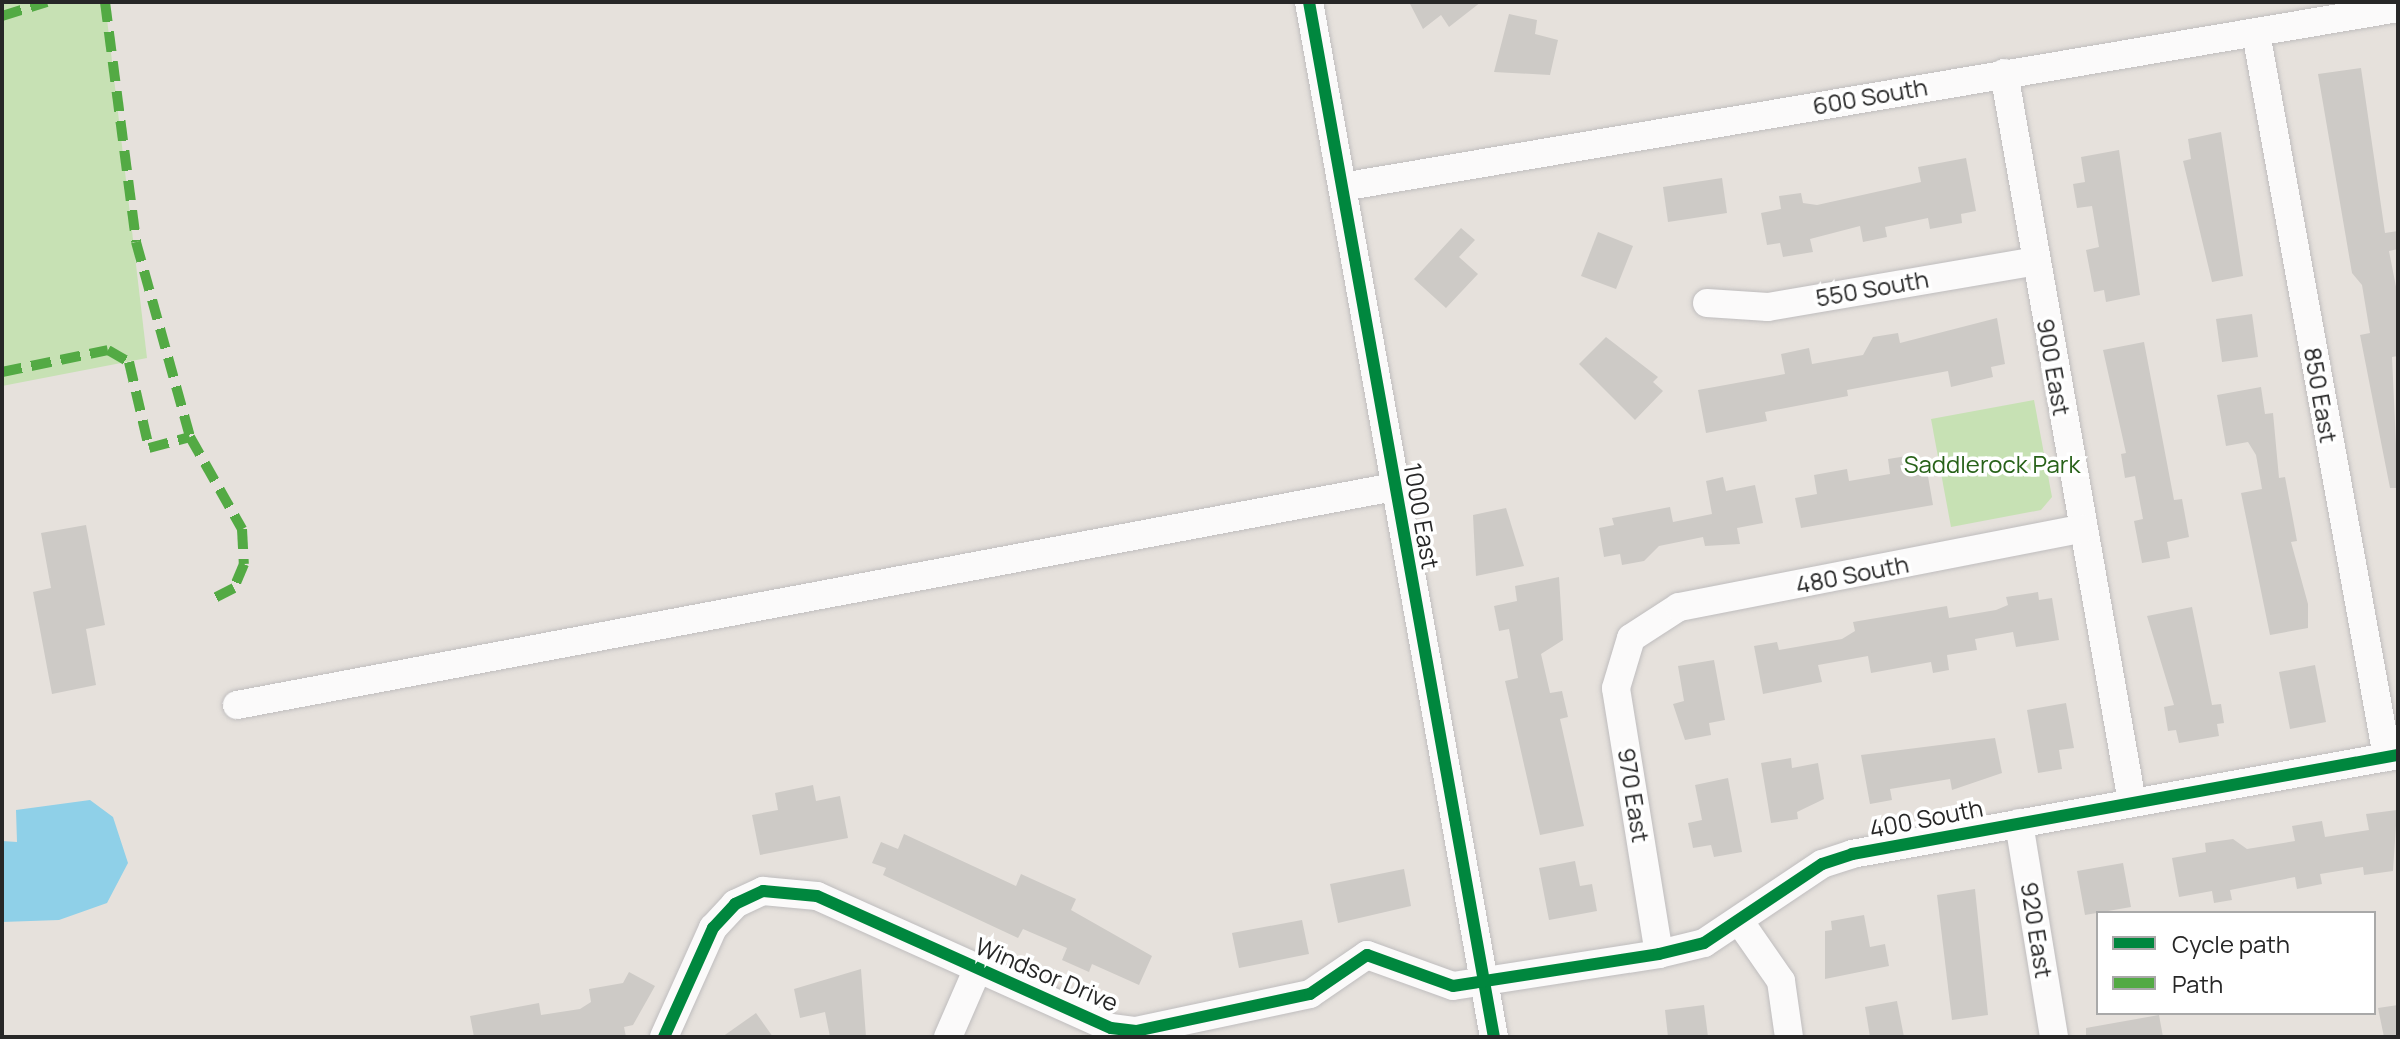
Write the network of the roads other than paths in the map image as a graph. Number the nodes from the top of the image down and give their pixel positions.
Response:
1 (1309, 2) edge
2 (2398, 8) edge
3 (2256, 33) junction
4 (2004, 73) junction
5 (1342, 187) junction
6 (2036, 261) junction
7 (1707, 303) dead end
8 (1394, 487) junction
9 (2082, 529) junction
10 (1631, 638) joint
11 (237, 705) dead end
12 (2392, 756) edge
13 (2132, 802) junction
14 (2019, 823) junction
15 (1740, 922) junction
16 (1659, 954) junction
17 (978, 968) junction
18 (1485, 984) junction
19 (664, 1037) edge
20 (948, 1037) edge
21 (1494, 1037) edge
22 (1789, 1037) edge
23 (2054, 1037) edge

1 - 5 street, 1000 East
2 - 3 street, 600 South
3 - 4 street, 600 South
3 - 12 street, 850 East
4 - 5 street, 600 South
4 - 6 street, 900 East
5 - 8 street, 1000 East
6 - 7 street, 550 South
6 - 9 street, 900 East
8 - 11 street
8 - 18 street, 1000 East
9 - 10 street, 480 South
9 - 13 street, 900 East
10 - 16 street, 970 East
12 - 13 street, 400 South
13 - 14 street, 400 South
14 - 15 street, 400 South
14 - 23 street, 920 East
15 - 16 street, 400 South
15 - 22 street
16 - 18 street, 400 South
17 - 18 street, Windsor Drive
17 - 19 street, Windsor Drive
17 - 20 street
18 - 21 street, 1000 East

